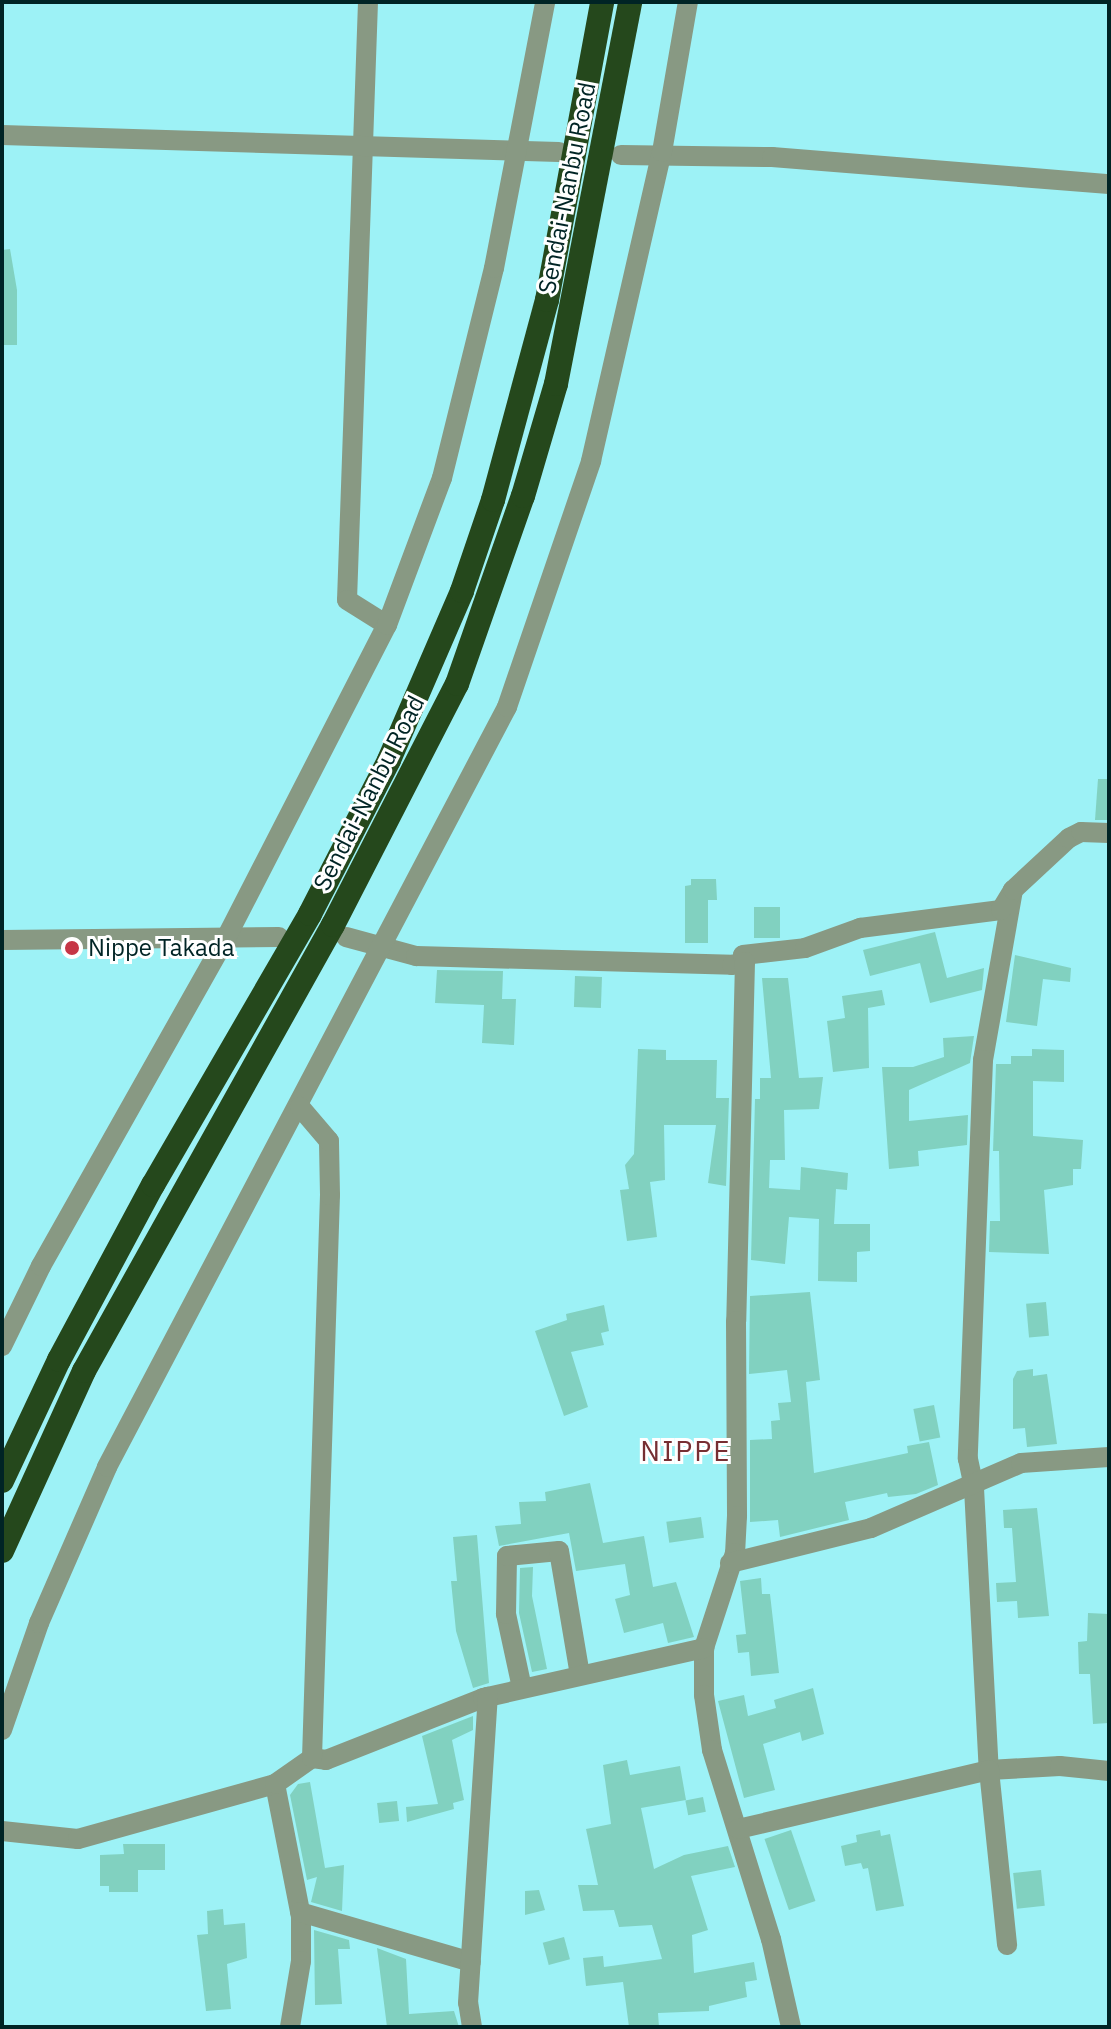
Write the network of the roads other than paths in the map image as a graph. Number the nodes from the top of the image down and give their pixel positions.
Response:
1 (368, 2) edge
2 (545, 2) edge
3 (602, 2) edge
4 (630, 2) edge
5 (688, 2) edge
6 (2, 135) edge
7 (364, 147) junction
8 (559, 152) dead end
9 (662, 152) junction
10 (517, 153) junction
11 (621, 155) dead end
12 (1109, 184) edge
13 (387, 625) junction
14 (1109, 833) edge
15 (1013, 890) junction
16 (279, 937) dead end
17 (346, 937) dead end
18 (226, 938) junction
19 (2, 940) edge
20 (386, 944) junction
21 (745, 962) junction
22 (300, 1107) junction
23 (2, 1346) edge
24 (1109, 1457) edge
25 (2, 1481) edge
26 (973, 1482) junction
27 (2, 1551) edge
28 (730, 1563) junction
29 (704, 1648) junction
30 (580, 1675) junction
31 (522, 1688) junction
32 (488, 1697) junction
33 (2, 1730) edge
34 (312, 1758) junction
35 (989, 1770) junction
36 (1109, 1771) edge
37 (275, 1784) junction
38 (738, 1829) junction
39 (2, 1831) edge
40 (300, 1912) junction
41 (1007, 1945) dead end
42 (471, 1962) junction
43 (290, 2027) edge
44 (472, 2027) edge
45 (791, 2027) edge

1 - 7 street
2 - 10 street
3 - 25 highway, Sendai-Nanbu Road
4 - 27 highway, Sendai-Nanbu Road
5 - 9 street
6 - 7 street
7 - 10 street
7 - 13 street
8 - 10 street
9 - 11 street
9 - 12 street
9 - 20 street
10 - 13 street
13 - 18 street
14 - 15 street
15 - 21 street
15 - 26 street
16 - 18 street
17 - 20 street
18 - 19 street
18 - 23 street
20 - 21 street
20 - 22 street
21 - 28 street
22 - 33 street
22 - 34 street
24 - 26 street
26 - 28 street
26 - 35 street
28 - 29 street
29 - 30 street
29 - 38 street
30 - 31 street
30 - 31 street
31 - 32 street
32 - 34 street
32 - 42 street
34 - 37 street
35 - 36 street
35 - 38 street
35 - 41 street
37 - 39 street
37 - 40 street
38 - 45 street
40 - 42 street
40 - 43 street
42 - 44 street

